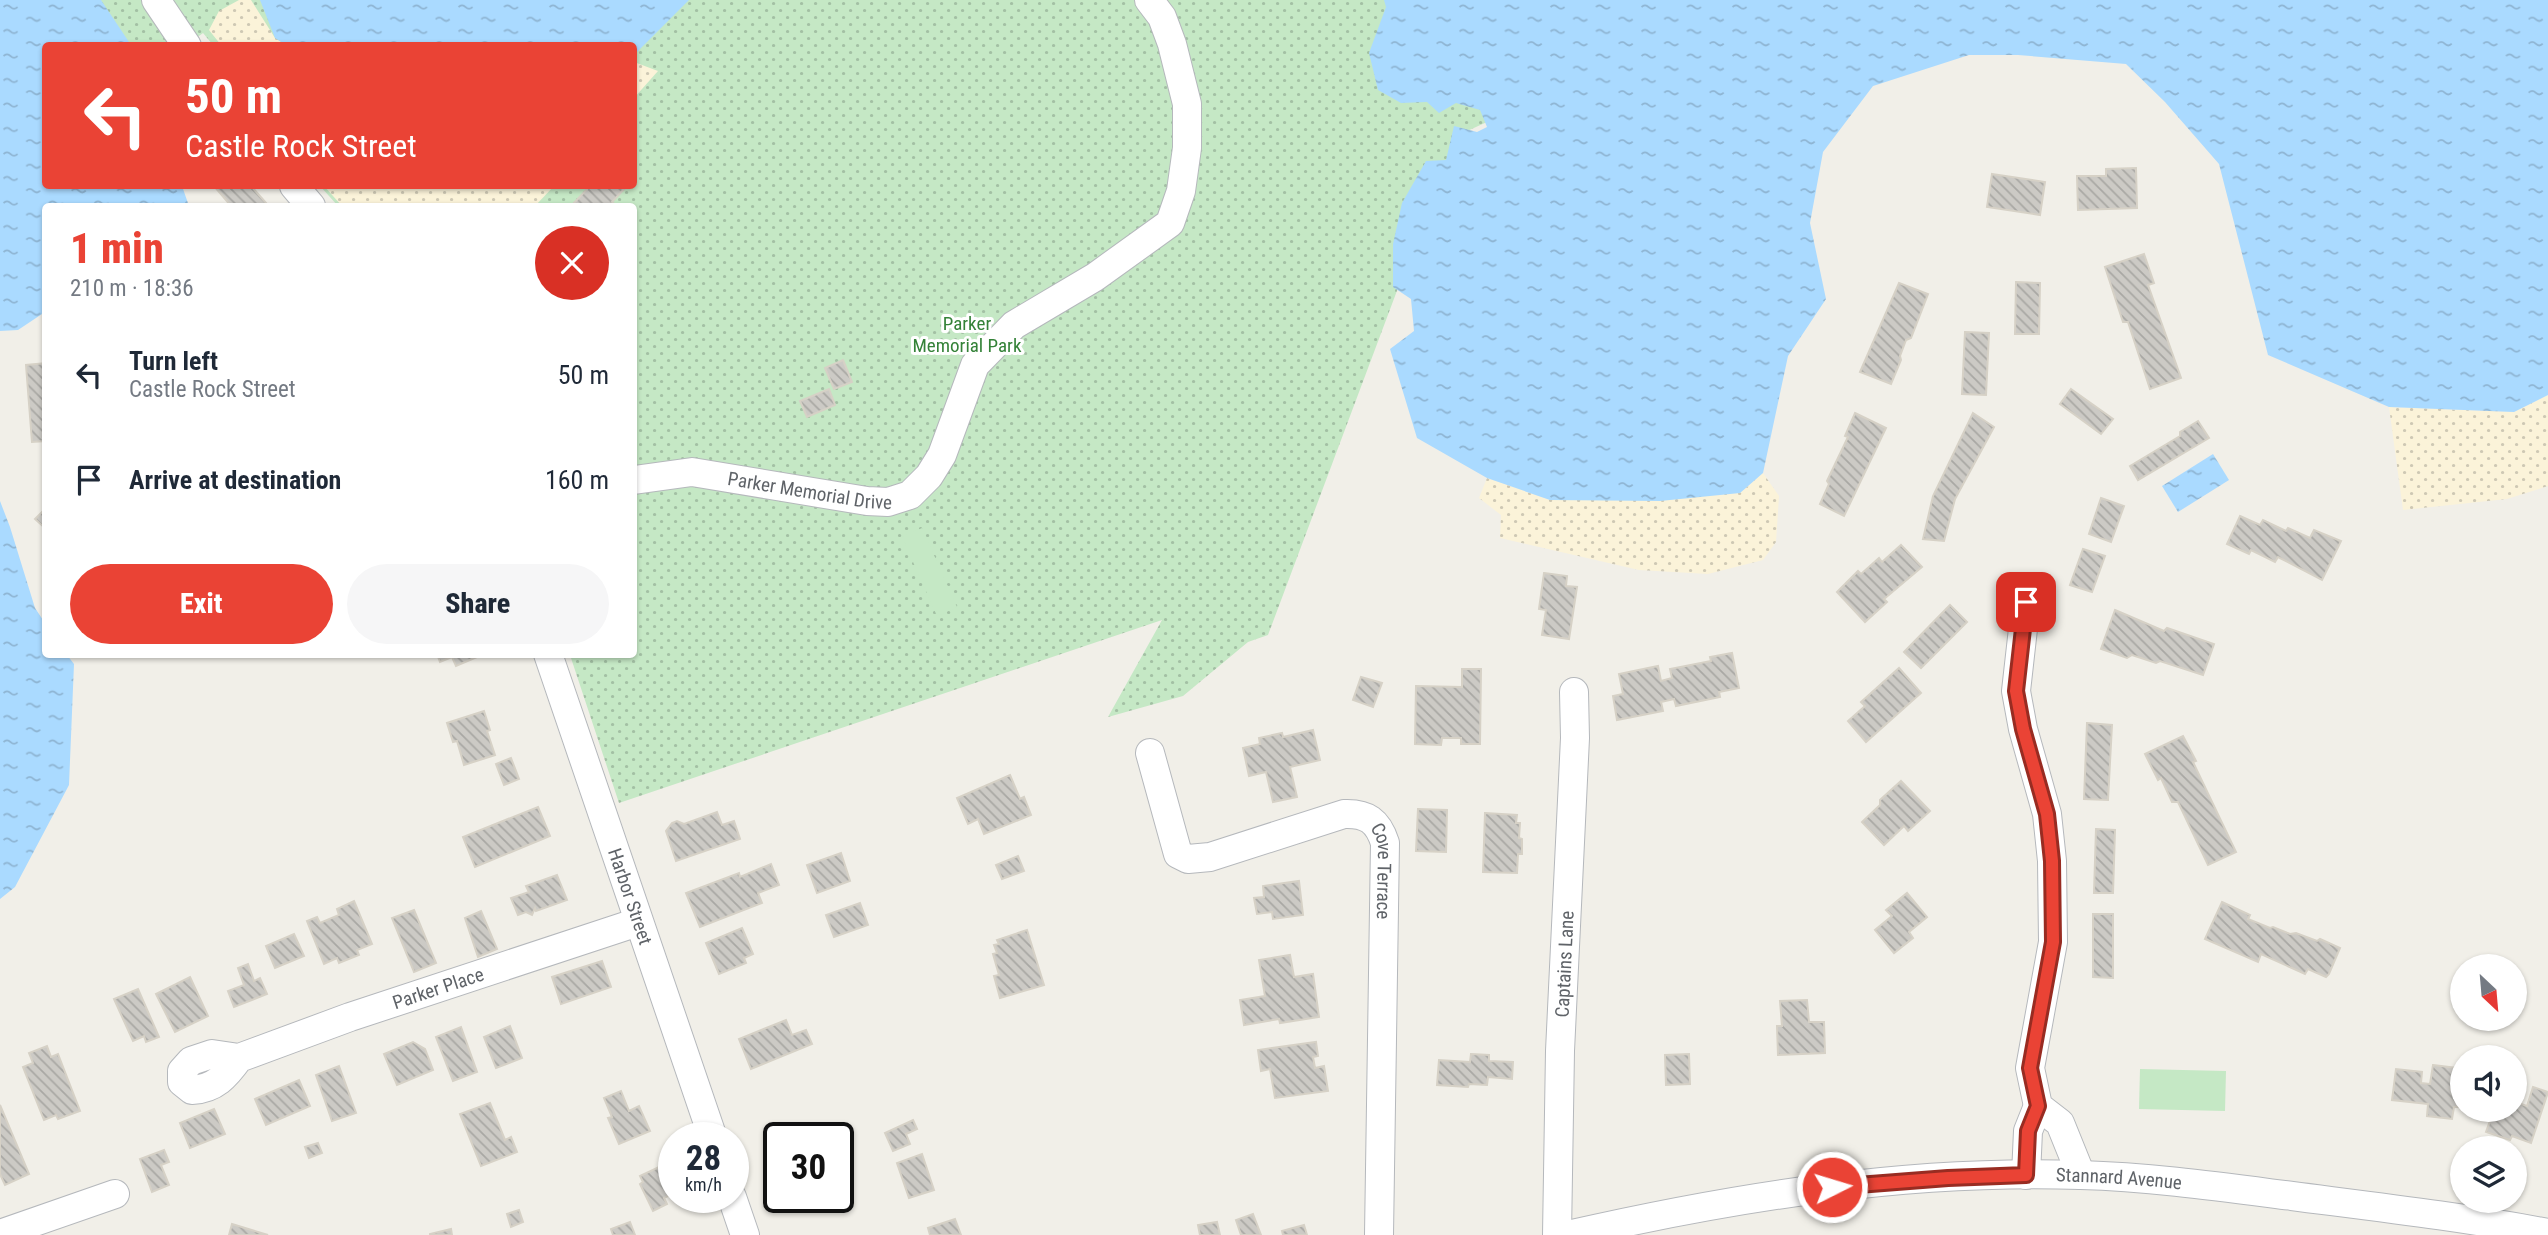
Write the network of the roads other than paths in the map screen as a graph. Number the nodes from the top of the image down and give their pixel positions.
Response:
1 (156, 0) edge
2 (1149, 0) edge
3 (184, 42) edge
4 (297, 189) edge
5 (309, 203) edge
6 (637, 480) edge
7 (2026, 602) dead end
8 (549, 658) edge
9 (1574, 692) dead end
10 (1150, 753) dead end
11 (638, 922) junction
12 (239, 1058) dead end
13 (2038, 1106) junction
14 (707, 1122) edge
15 (2026, 1175) junction
16 (2081, 1175) junction
17 (115, 1194) dead end
18 (737, 1213) edge
19 (1641, 1227) edge
20 (2497, 1229) edge
21 (2548, 1233) edge
22 (0, 1234) edge
23 (745, 1235) edge
24 (1379, 1235) edge
25 (1557, 1235) edge
26 (1567, 1235) edge

1 - 3 street
2 - 6 street, Parker Memorial Drive
4 - 5 street
7 - 13 street
8 - 11 street, Harbor Street
9 - 25 street, Captains Lane
10 - 24 street, Cove Terrace
11 - 12 street, Parker Place
11 - 14 street, Harbor Street
13 - 15 street
13 - 16 street
15 - 16 street, Stannard Avenue
15 - 19 street, Stannard Avenue
16 - 20 street, Stannard Avenue
17 - 22 street
18 - 23 street
19 - 26 street, Stannard Avenue
20 - 21 street, Stannard Avenue

